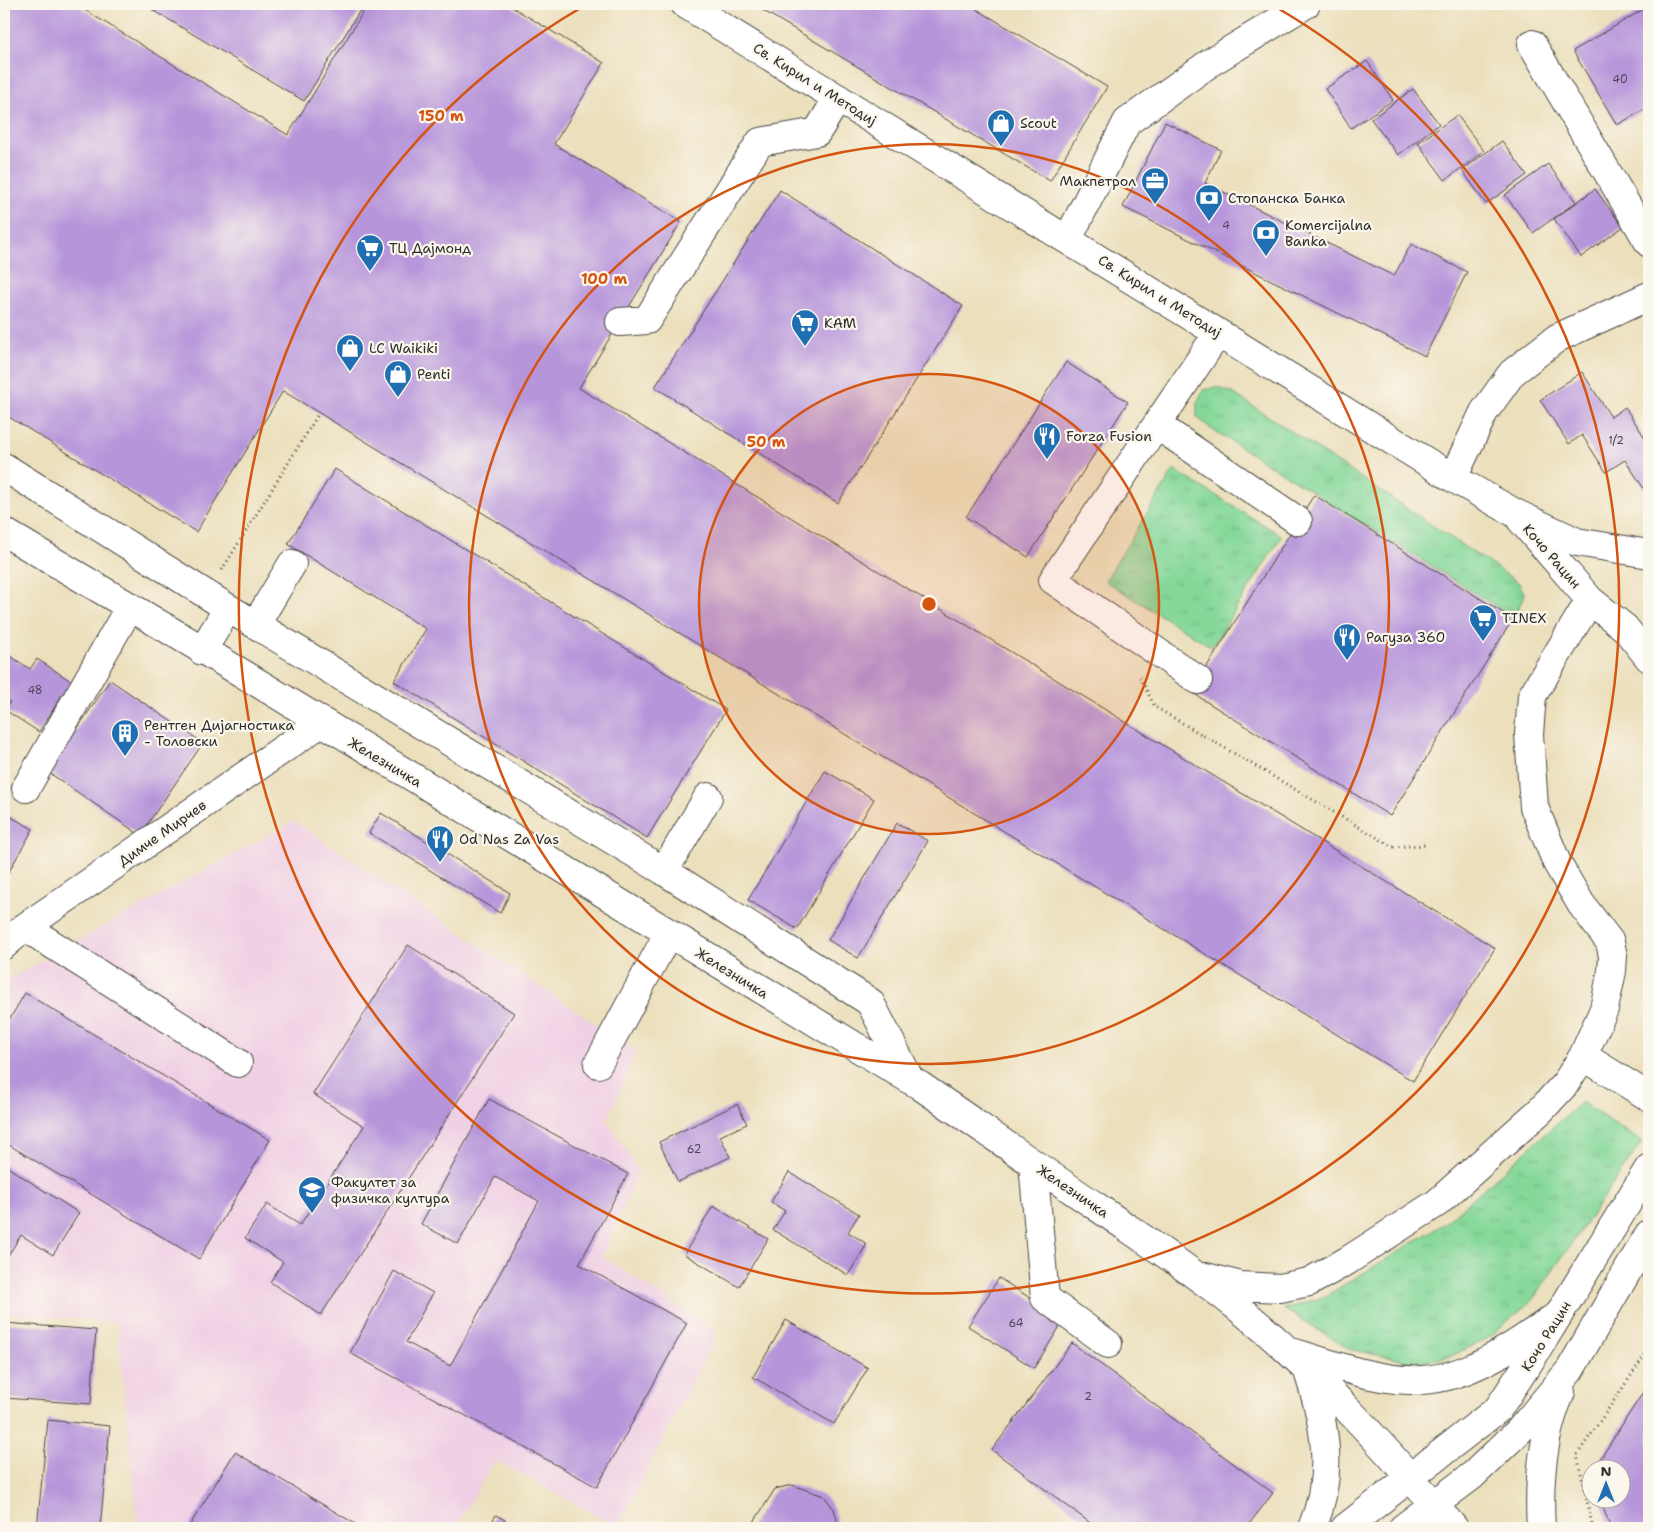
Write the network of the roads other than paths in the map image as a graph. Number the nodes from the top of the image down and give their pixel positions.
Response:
1 (685, 4) edge
2 (1306, 4) edge
3 (1532, 44) dead end
4 (838, 98) junction
5 (1068, 239) junction
6 (1649, 243) edge
7 (1649, 296) edge
8 (620, 322) dead end
9 (1218, 333) junction
10 (1157, 425) junction
11 (4, 467) edge
12 (1453, 478) junction
13 (1515, 513) junction
14 (1298, 521) dead end
15 (4, 532) edge
16 (1649, 554) edge
17 (292, 564) dead end
18 (1590, 600) junction
19 (218, 601) junction
20 (129, 608) junction
21 (256, 624) junction
22 (202, 651) junction
23 (1649, 658) edge
24 (1198, 680) dead end
25 (321, 723) junction
26 (26, 788) dead end
27 (708, 797) dead end
28 (664, 871) junction
29 (25, 928) junction
30 (668, 934) junction
31 (4, 945) edge
32 (1583, 1056) junction
33 (238, 1063) dead end
34 (598, 1064) dead end
35 (910, 1080) junction
36 (1649, 1097) edge
37 (1033, 1164) junction
38 (1649, 1168) edge
39 (1649, 1234) edge
40 (1194, 1274) junction
41 (1561, 1312) junction
42 (1108, 1344) dead end
43 (1288, 1351) junction
44 (1570, 1370) junction
45 (1308, 1371) junction
46 (1412, 1477) junction
47 (1434, 1504) junction
48 (1312, 1528) edge
49 (1345, 1528) edge
50 (1403, 1528) edge
51 (1454, 1528) edge
52 (1541, 1528) edge

1 - 4 street, Св. Кирил и Методиј
2 - 5 street
3 - 6 street
4 - 5 street, Св. Кирил и Методиј
4 - 8 street
5 - 9 street, Св. Кирил и Методиј
7 - 12 street
9 - 10 street
9 - 12 street, Св. Кирил и Методиј
10 - 14 street
10 - 24 street
11 - 19 street
12 - 13 street, Св. Кирил и Методиј
13 - 16 street, Св. Кирил и Методиј
13 - 18 street, Кочо Рацин
15 - 20 street, Железничка
17 - 21 street
18 - 23 street
18 - 32 street
19 - 21 street
19 - 22 street
20 - 22 street, Железничка
20 - 26 street
21 - 28 street
22 - 25 street, Железничка
25 - 29 street, Димче Мирчев
25 - 30 street, Железничка
27 - 28 street
28 - 35 street
29 - 31 street, Димче Мирчев
29 - 33 street
30 - 34 street
30 - 35 street, Железничка
32 - 36 street
32 - 40 street
35 - 37 street, Железничка
37 - 40 street, Железничка
37 - 42 street
38 - 41 street, Кочо Рацин
39 - 44 street
40 - 43 street, Железничка
41 - 43 street
41 - 46 street, Кочо Рацин
43 - 45 street, Железничка
44 - 47 street
44 - 52 street
45 - 46 street, Железничка
45 - 48 street
46 - 47 street, Железничка
46 - 49 street, Кочо Рацин
47 - 50 street
47 - 51 street, Железничка

